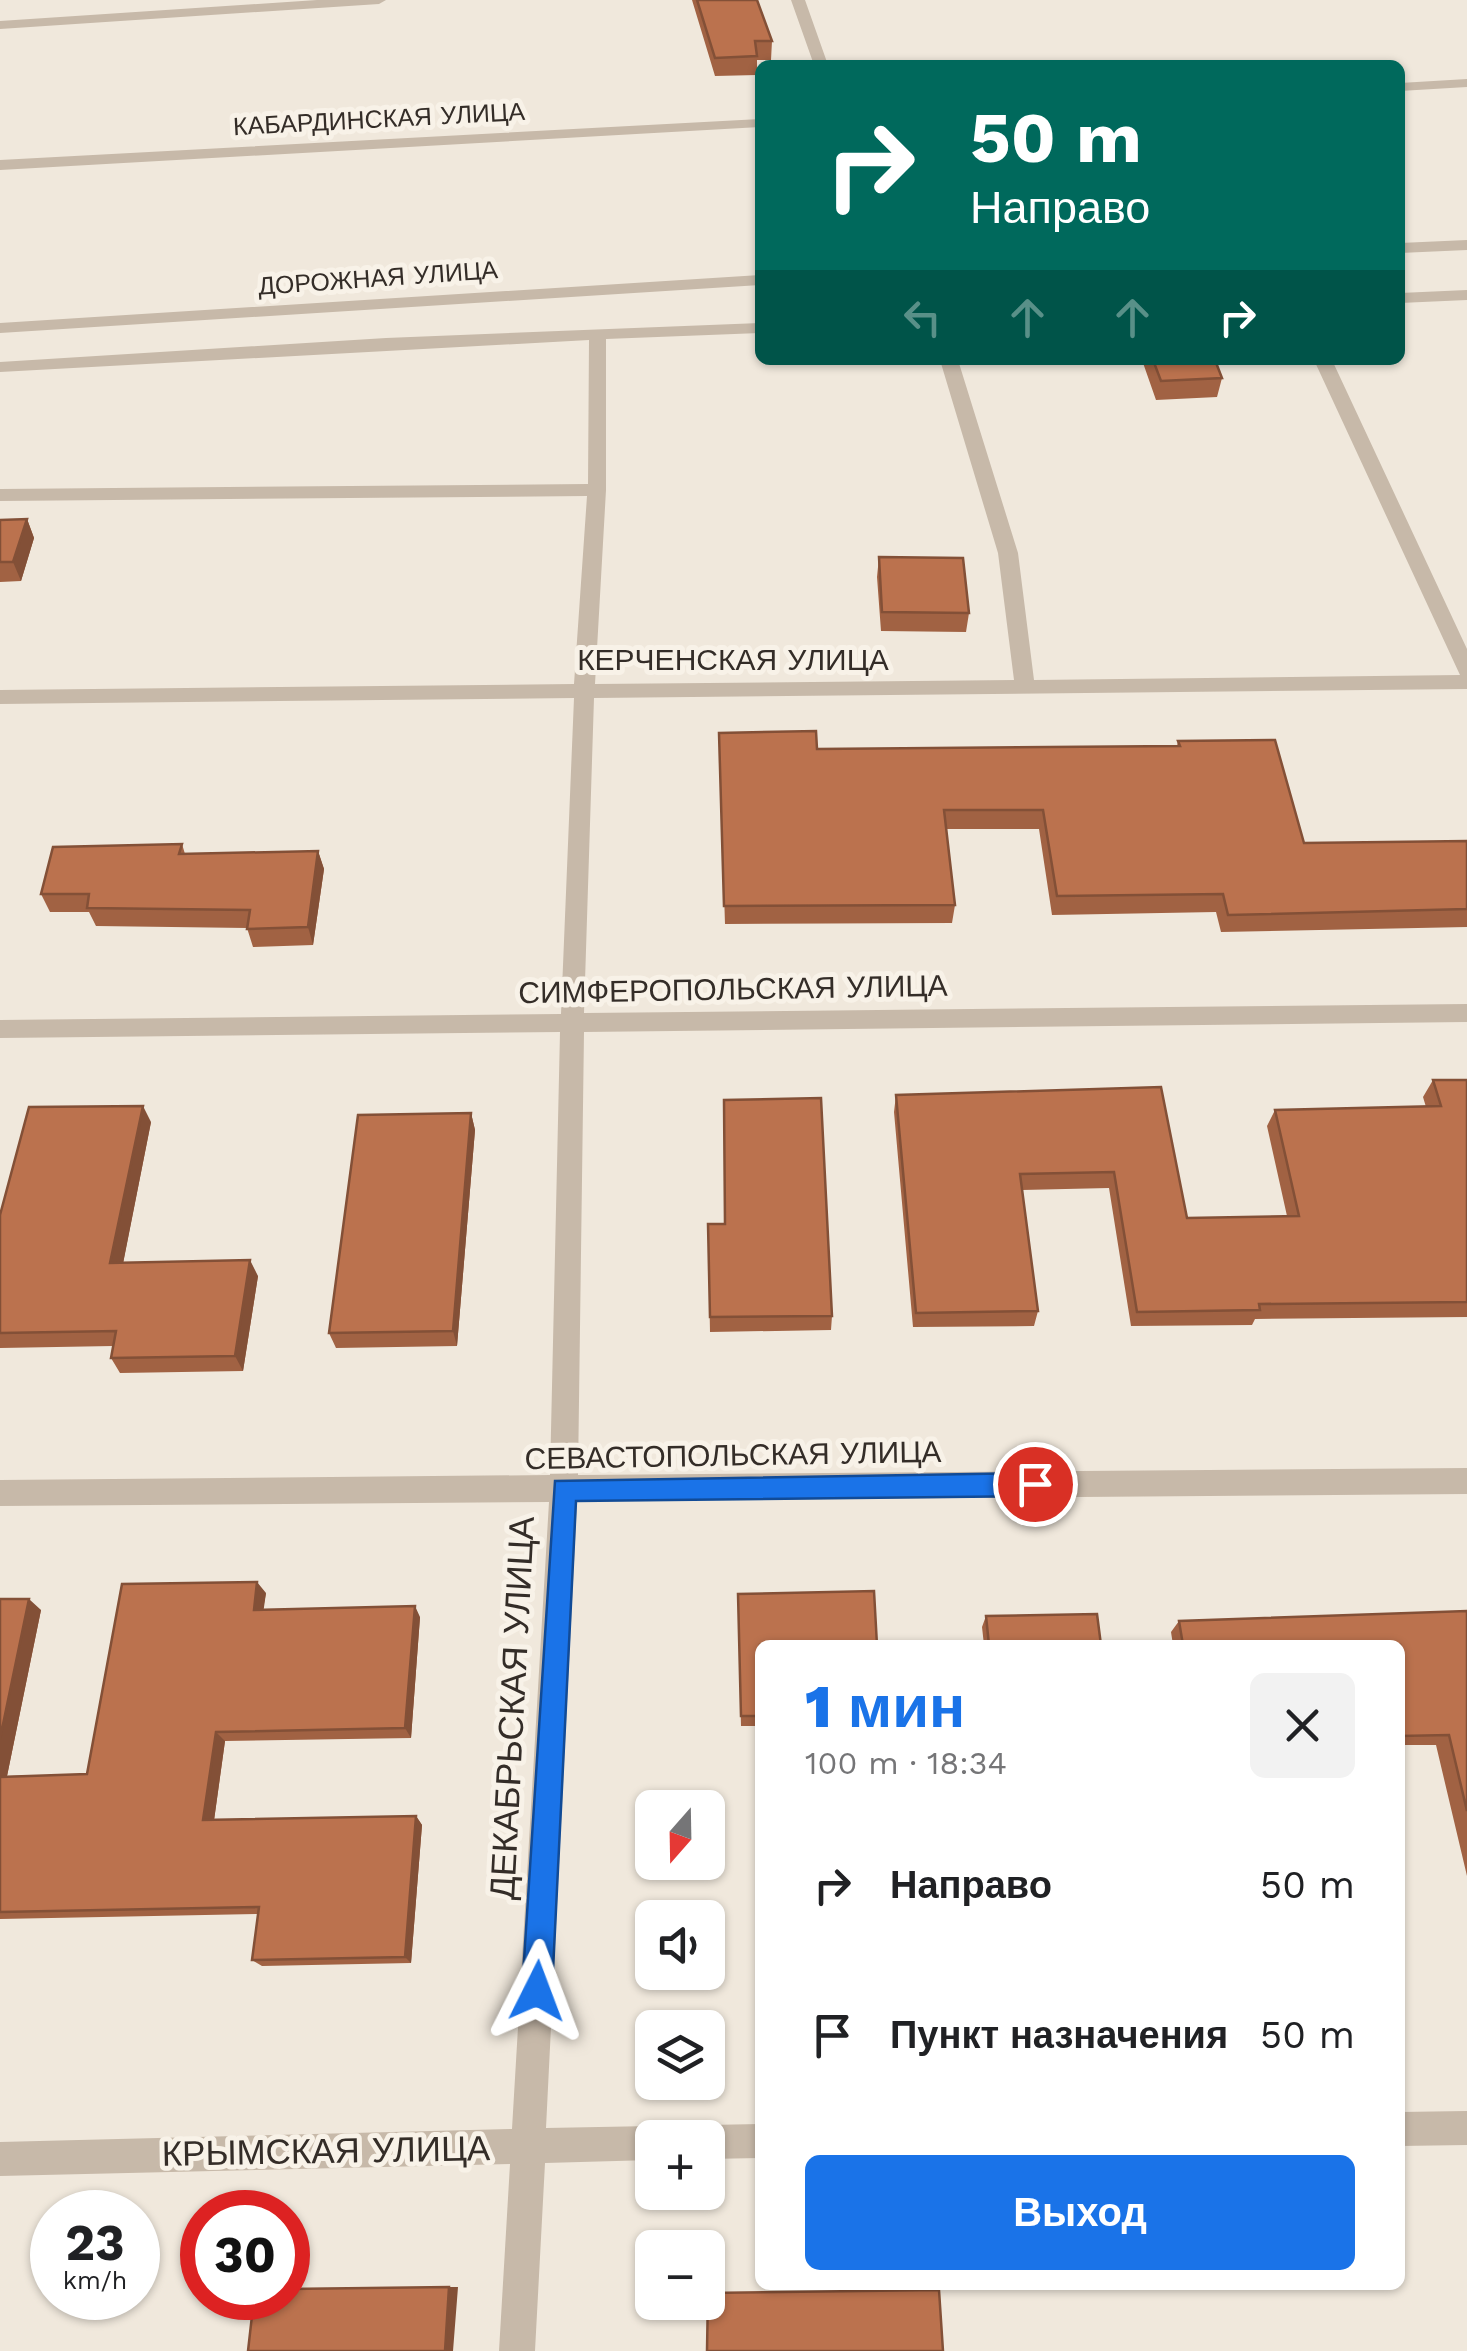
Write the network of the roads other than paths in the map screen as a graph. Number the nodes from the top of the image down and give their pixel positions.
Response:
1 (378, 0) edge
2 (798, 0) edge
3 (0, 26) edge
4 (819, 60) edge
5 (1467, 83) edge
6 (1405, 87) edge
7 (755, 122) edge
8 (0, 165) edge
9 (1467, 245) edge
10 (1405, 248) edge
11 (755, 280) edge
12 (1467, 295) edge
13 (1405, 298) edge
14 (0, 328) edge
15 (755, 328) edge
16 (598, 334) junction
17 (952, 365) edge
18 (1325, 365) edge
19 (0, 367) edge
20 (596, 490) junction
21 (0, 494) edge
22 (1467, 671) edge
23 (1467, 682) edge
24 (1024, 688) junction
25 (584, 690) junction
26 (0, 697) edge
27 (1467, 1013) edge
28 (572, 1023) junction
29 (0, 1030) edge
30 (1467, 1480) edge
31 (564, 1489) junction
32 (0, 1494) edge
33 (1467, 2128) edge
34 (1405, 2129) edge
35 (755, 2141) edge
36 (725, 2142) edge
37 (635, 2144) edge
38 (528, 2146) junction
39 (0, 2159) edge
40 (518, 2351) edge

1 - 3 street
2 - 4 street
5 - 6 street
7 - 8 street, КАБАРДИНСКАЯ УЛИЦА
9 - 10 street
11 - 14 street, ДОРОЖНАЯ УЛИЦА
12 - 13 street
15 - 16 street
16 - 19 street
16 - 20 street, ДЕКАБРЬСКАЯ УЛИЦА
17 - 24 street
18 - 22 street
20 - 21 street
20 - 25 street, ДЕКАБРЬСКАЯ УЛИЦА
23 - 24 street, КЕРЧЕНСКАЯ УЛИЦА
24 - 25 street, КЕРЧЕНСКАЯ УЛИЦА
25 - 26 street, КЕРЧЕНСКАЯ УЛИЦА
25 - 28 street, ДЕКАБРЬСКАЯ УЛИЦА
27 - 28 street, СИМФЕРОПОЛЬСКАЯ УЛИЦА
28 - 29 street, СИМФЕРОПОЛЬСКАЯ УЛИЦА
28 - 31 street, ДЕКАБРЬСКАЯ УЛИЦА
30 - 31 street, СЕВАСТОПОЛЬСКАЯ УЛИЦА
31 - 32 street, СЕВАСТОПОЛЬСКАЯ УЛИЦА
31 - 38 street, ДЕКАБРЬСКАЯ УЛИЦА
33 - 34 street
35 - 36 street
37 - 38 street, КРЫМСКАЯ УЛИЦА
38 - 39 street, КРЫМСКАЯ УЛИЦА
38 - 40 street, ДЕКАБРЬСКАЯ УЛИЦА

